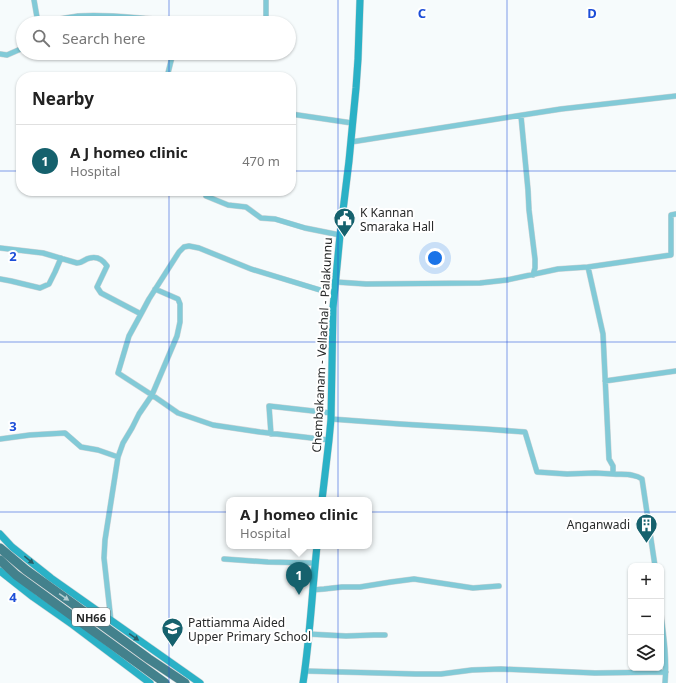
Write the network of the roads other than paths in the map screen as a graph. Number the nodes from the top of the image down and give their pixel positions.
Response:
1 (34, 0) edge
2 (266, 0) edge
3 (360, 0) edge
4 (37, 16) edge
5 (78, 16) edge
6 (105, 16) edge
7 (266, 16) edge
8 (16, 51) edge
9 (0, 54) edge
10 (171, 60) edge
11 (168, 72) edge
12 (676, 96) edge
13 (296, 115) edge
14 (520, 116) junction
15 (352, 123) junction
16 (351, 142) junction
17 (206, 196) dead end
18 (676, 214) edge
19 (340, 235) junction
20 (0, 248) edge
21 (60, 258) junction
22 (588, 267) junction
23 (533, 275) junction
24 (0, 279) edge
25 (336, 282) junction
26 (155, 289) junction
27 (141, 314) junction
28 (676, 371) edge
29 (605, 380) junction
30 (152, 395) junction
31 (331, 416) junction
32 (271, 434) junction
33 (0, 439) edge
34 (329, 440) junction
35 (118, 457) junction
36 (613, 474) junction
37 (322, 497) edge
38 (0, 534) edge
39 (0, 548) edge
40 (317, 549) edge
41 (224, 559) dead end
42 (0, 560) edge
43 (315, 563) junction
44 (655, 563) edge
45 (0, 571) edge
46 (499, 586) dead end
47 (312, 590) junction
48 (111, 621) junction
49 (308, 634) junction
50 (664, 635) edge
51 (386, 636) dead end
52 (305, 671) junction
53 (666, 672) junction
54 (150, 683) edge
55 (165, 683) edge
56 (185, 683) edge
57 (200, 683) edge
58 (303, 683) edge
59 (665, 683) edge

1 - 4 street
2 - 7 street
3 - 15 main road, Chembakanam - Vellachal - Palakunnu
5 - 6 street
8 - 9 street
10 - 11 street
12 - 14 street
13 - 15 street
14 - 16 street
14 - 23 street
15 - 16 main road, Chembakanam - Vellachal - Palakunnu
16 - 19 main road, Chembakanam - Vellachal - Palakunnu
17 - 19 street
18 - 22 street
19 - 25 main road, Chembakanam - Vellachal - Palakunnu
20 - 21 street
21 - 24 street
21 - 27 street
22 - 23 street
22 - 29 street
23 - 25 street
25 - 26 street
25 - 31 main road, Chembakanam - Vellachal - Palakunnu
26 - 27 street
26 - 30 street
27 - 30 street
28 - 29 street
29 - 36 street
30 - 32 street
30 - 35 street
31 - 32 street
31 - 34 main road, Chembakanam - Vellachal - Palakunnu
31 - 36 street
32 - 34 street
33 - 35 street
34 - 37 main road, Chembakanam - Vellachal - Palakunnu
35 - 48 street
36 - 44 street
38 -> 48 main road
39 -> 56 highway, NH66
40 - 43 main road
41 - 43 street
42 - 55 highway, NH66
43 - 47 main road
45 - 54 main road
46 - 47 street
47 - 49 main road
48 -> 57 main road
49 - 51 street
49 - 52 main road
50 - 53 street
52 - 53 street
52 - 58 main road
53 - 59 street

